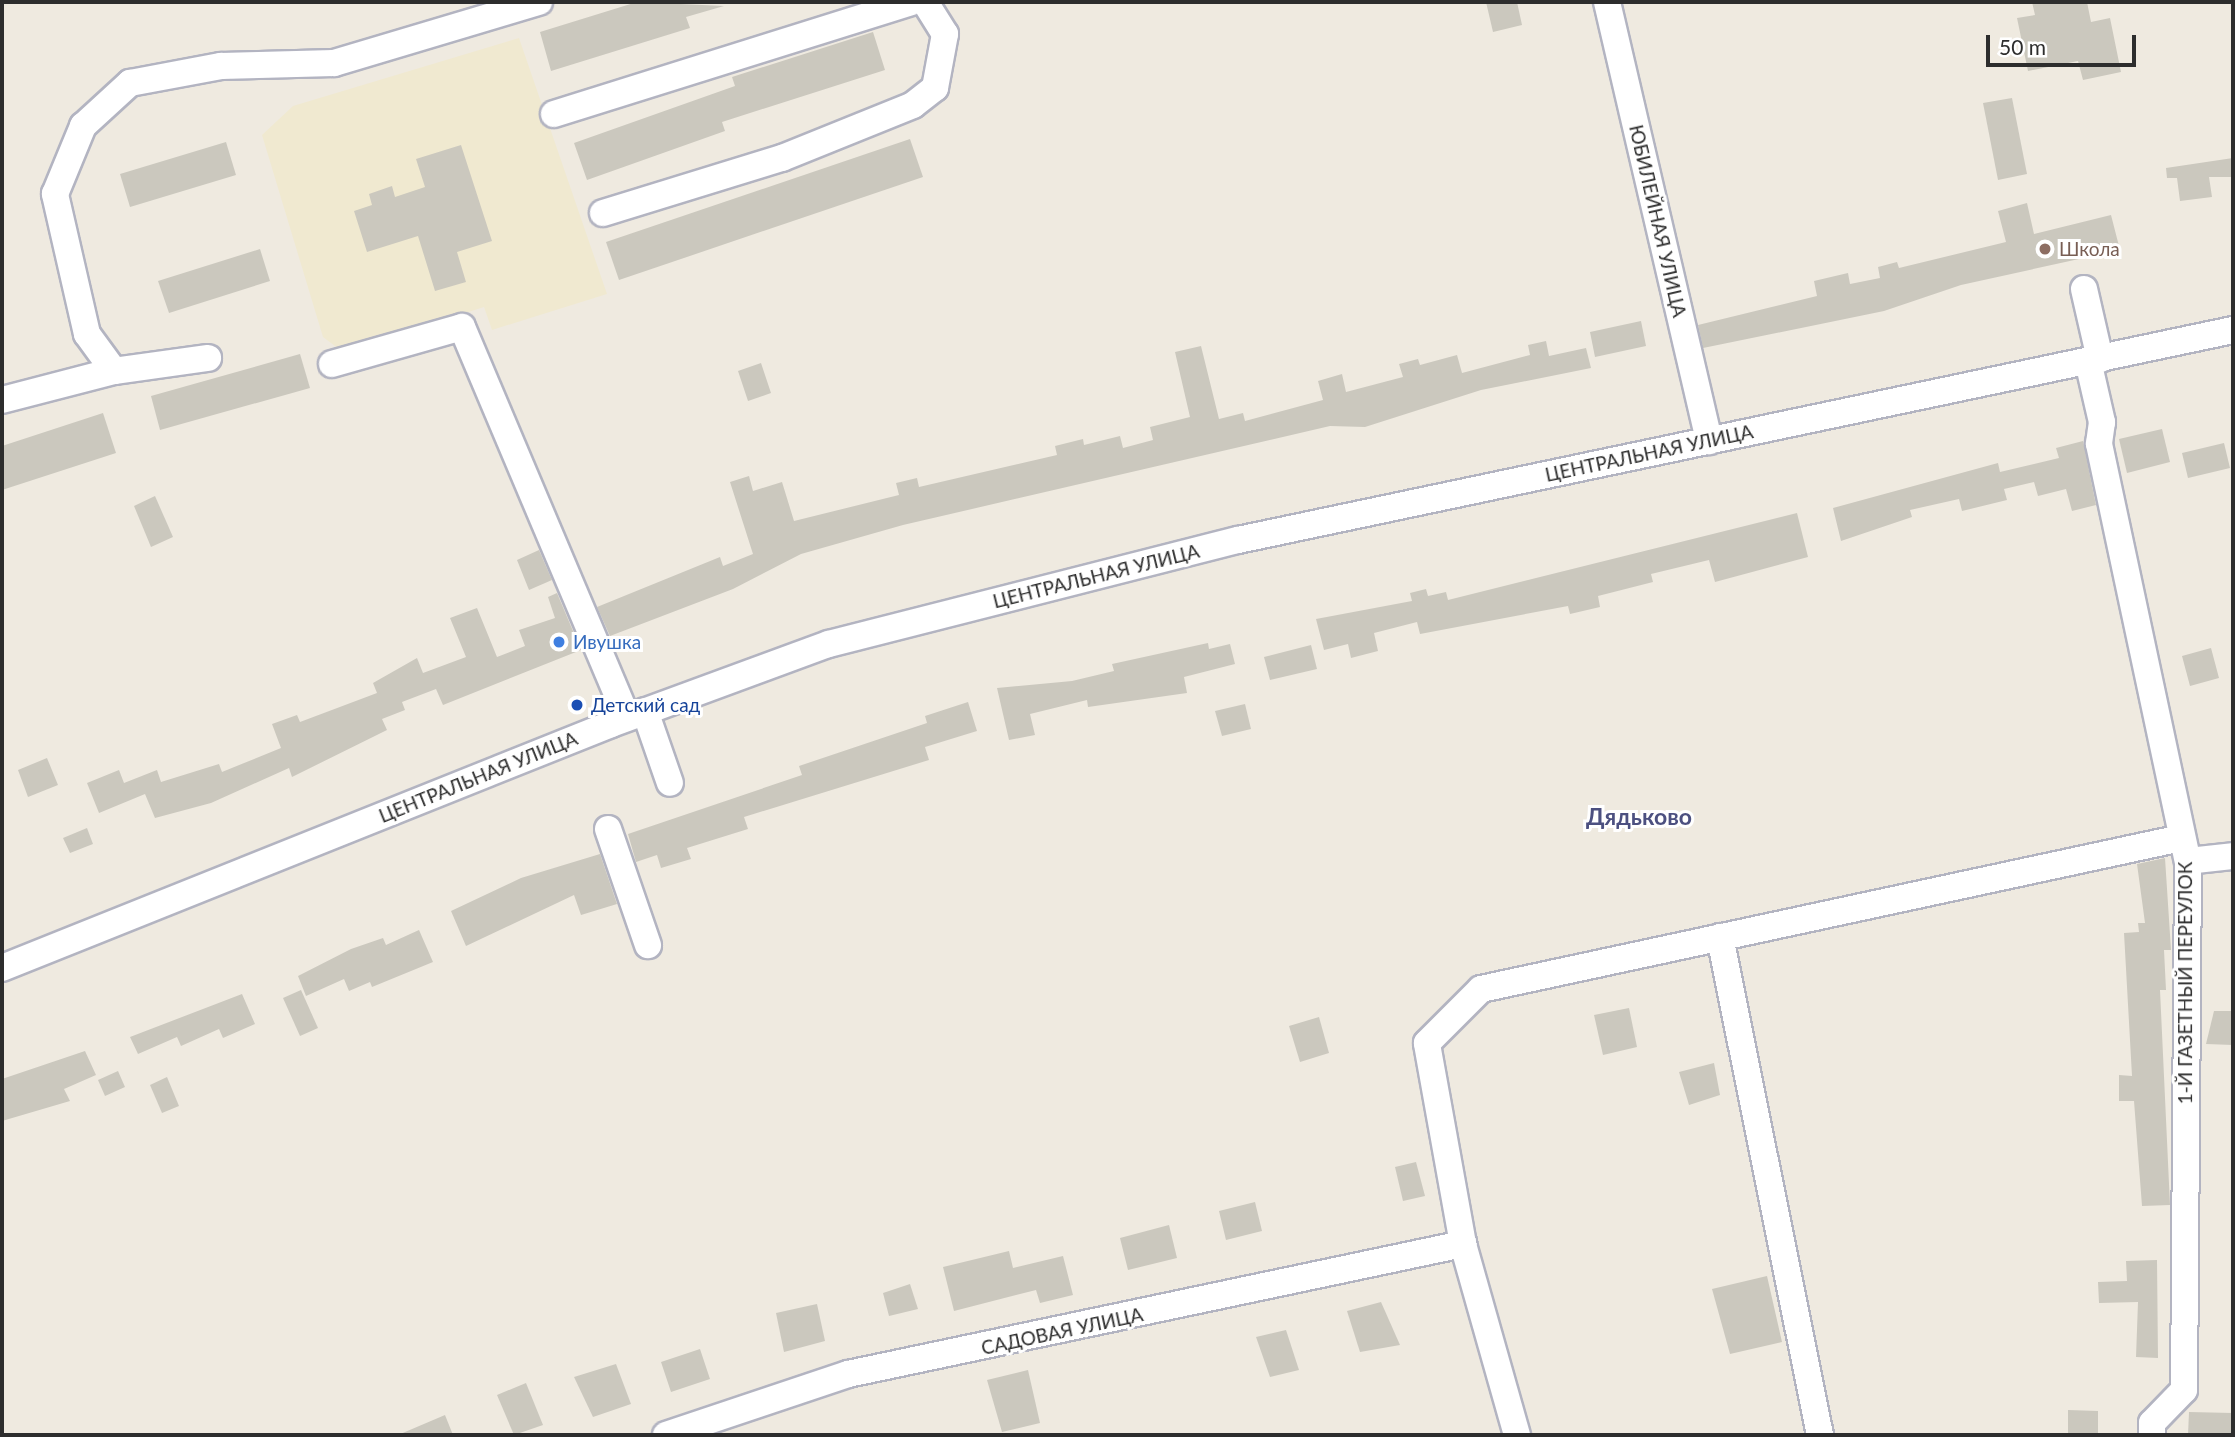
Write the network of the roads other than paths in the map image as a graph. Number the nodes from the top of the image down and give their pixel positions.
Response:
1 (539, 2) edge
2 (911, 2) edge
3 (925, 2) edge
4 (1606, 2) edge
5 (554, 114) dead end
6 (603, 213) dead end
7 (2084, 289) dead end
8 (2233, 330) edge
9 (208, 358) dead end
10 (2094, 360) junction
11 (332, 364) dead end
12 (114, 371) junction
13 (2, 400) edge
14 (1709, 441) junction
15 (636, 715) junction
16 (670, 783) dead end
17 (608, 829) dead end
18 (2184, 849) junction
19 (2233, 856) edge
20 (1720, 937) junction
21 (648, 945) dead end
22 (2, 968) edge
23 (1463, 1244) junction
24 (666, 1435) edge
25 (1517, 1435) edge
26 (1820, 1435) edge
27 (2152, 1435) edge

1 - 12 street
2 - 5 street
3 - 6 street
4 - 14 street, ЮБИЛЕЙНАЯ УЛИЦА
7 - 10 street, 1-Й ГАЗЕТНЫЙ ПЕРЕУЛОК
8 - 10 street, ЦЕНТРАЛЬНАЯ УЛИЦА
9 - 12 street
10 - 14 street, ЦЕНТРАЛЬНАЯ УЛИЦА
10 - 18 street, 1-Й ГАЗЕТНЫЙ ПЕРЕУЛОК
11 - 15 street
12 - 13 street
14 - 15 street, ЦЕНТРАЛЬНАЯ УЛИЦА
15 - 16 street
15 - 22 street, ЦЕНТРАЛЬНАЯ УЛИЦА
17 - 21 street
18 - 19 street
18 - 20 street
18 - 27 street, 1-Й ГАЗЕТНЫЙ ПЕРЕУЛОК
20 - 23 street
20 - 26 street
23 - 24 street, САДОВАЯ УЛИЦА
23 - 25 street

